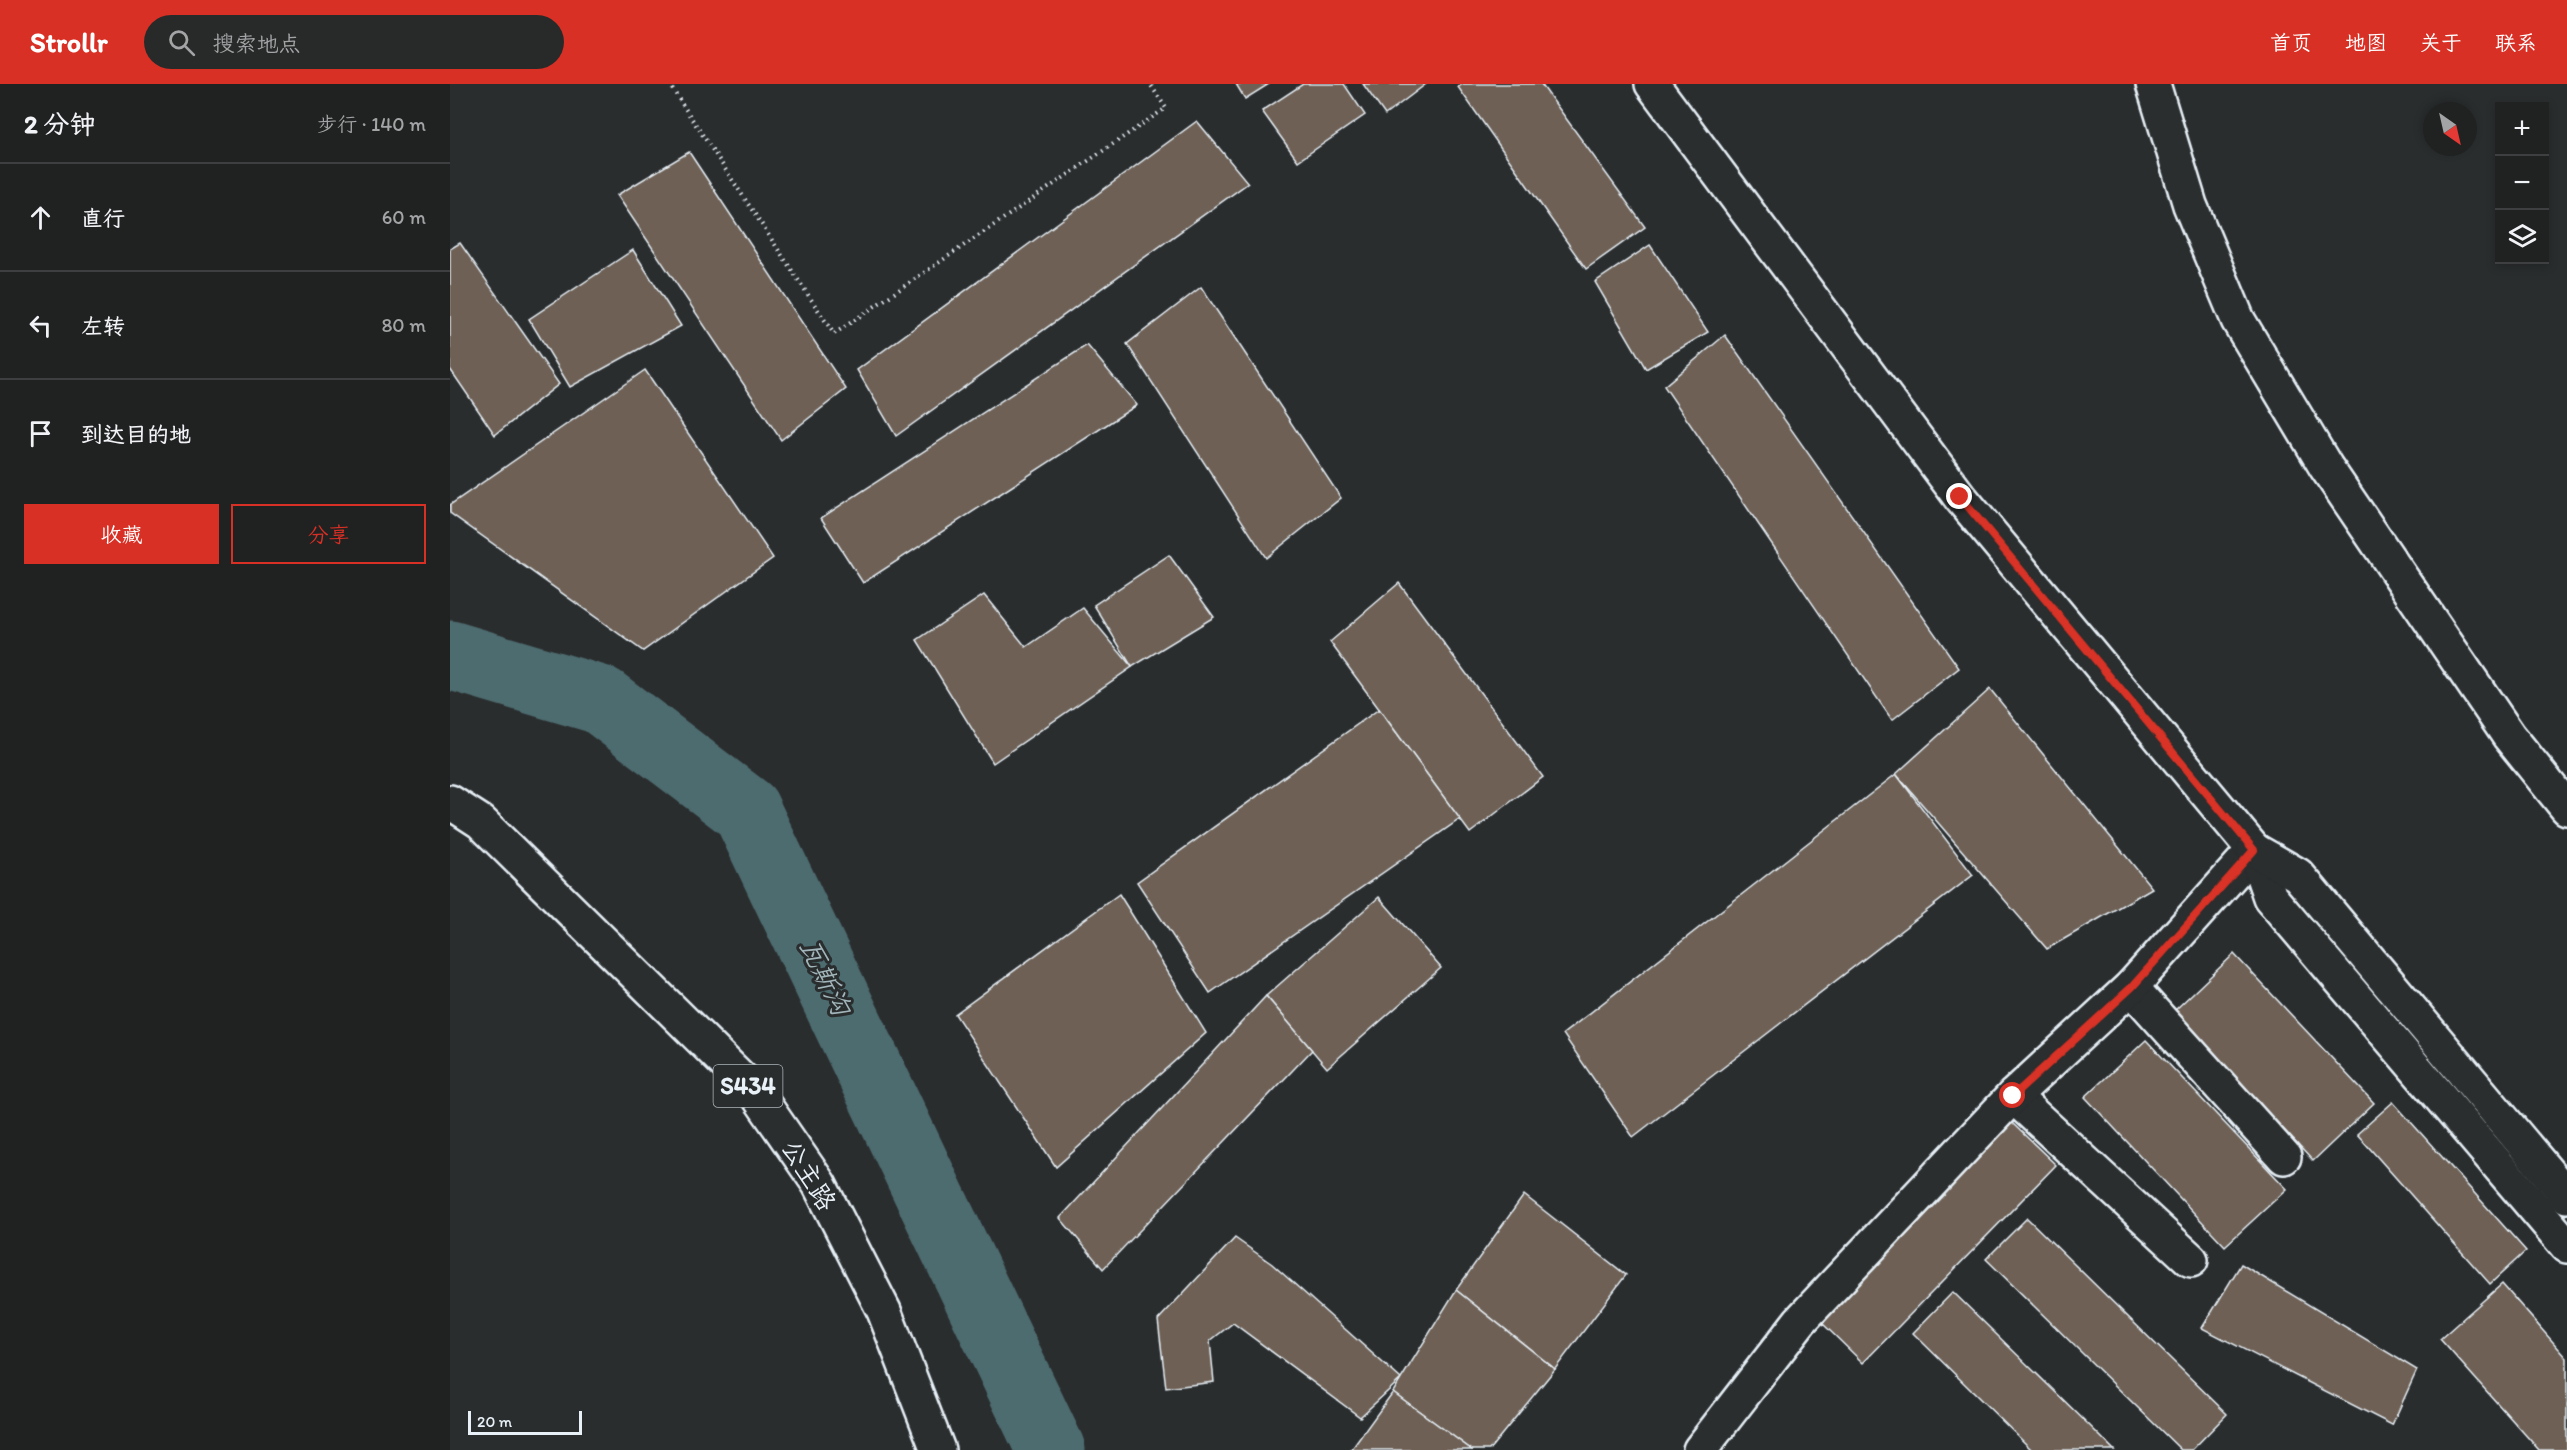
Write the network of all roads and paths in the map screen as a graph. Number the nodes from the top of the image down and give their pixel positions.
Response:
1 (669, 84) edge
2 (1150, 84) edge
3 (1652, 84) edge
4 (2154, 84) edge
5 (450, 802) edge
6 (2567, 808) edge
7 (2254, 850) junction
8 (2132, 987) junction
9 (2013, 1096) junction
10 (2284, 1157) dead end
11 (2567, 1196) edge
12 (2567, 1246) edge
13 (2191, 1260) dead end
14 (938, 1450) edge
15 (1700, 1450) edge

1 - 2 path
3 - 7 main road
4 - 6 main road
5 - 14 main road, 公主路 / S434
7 - 8 main road
7 - 11 main road
7 - 12 main road
8 - 9 main road
8 - 10 main road
9 - 13 main road
9 - 15 main road

